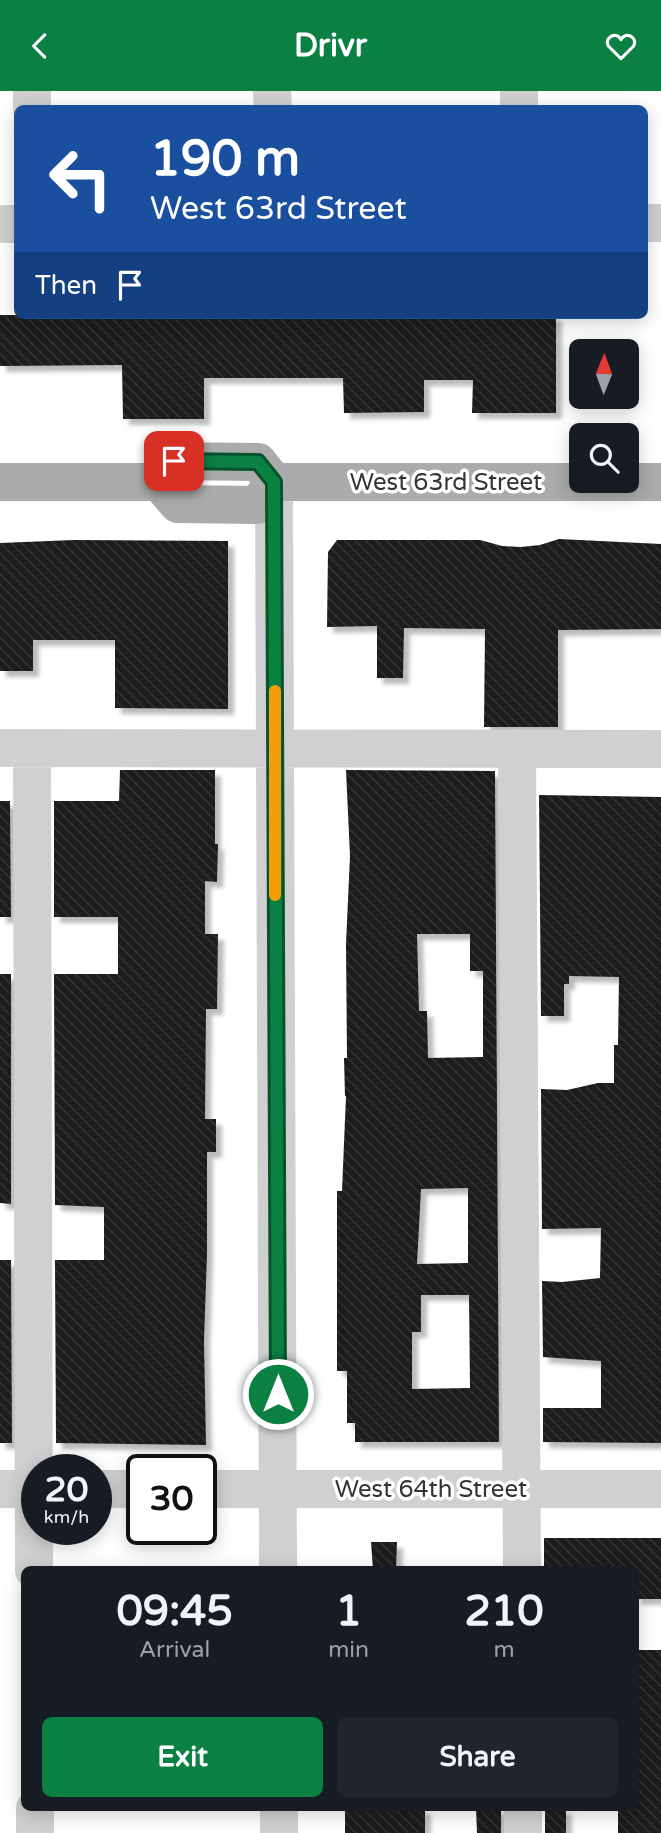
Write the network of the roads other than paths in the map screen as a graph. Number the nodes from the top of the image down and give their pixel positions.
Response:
1 (0, 482) edge
2 (274, 482) junction
3 (661, 482) edge
4 (16, 748) edge
5 (275, 748) junction
6 (517, 748) junction
7 (661, 749) edge
8 (24, 1454) edge
9 (217, 1489) edge
10 (278, 1489) junction
11 (661, 1489) edge
12 (521, 1490) junction
13 (31, 1545) edge
14 (34, 1566) edge
15 (278, 1566) edge
16 (522, 1566) edge
17 (35, 1811) edge
18 (279, 1811) edge
19 (523, 1811) edge
20 (35, 1833) edge
21 (279, 1833) edge
22 (523, 1833) edge

1 - 2 main road
2 - 3 main road, West 63rd Street
2 - 5 street
4 - 5 street
4 - 8 street
5 - 6 street
5 - 10 street
6 - 7 street
6 - 12 street
9 - 10 street, West 64th Street
10 - 12 street, West 64th Street
10 - 15 street
11 - 12 street, West 64th Street
12 - 16 street
13 - 14 street
17 - 20 street
18 - 21 street
19 - 22 street

